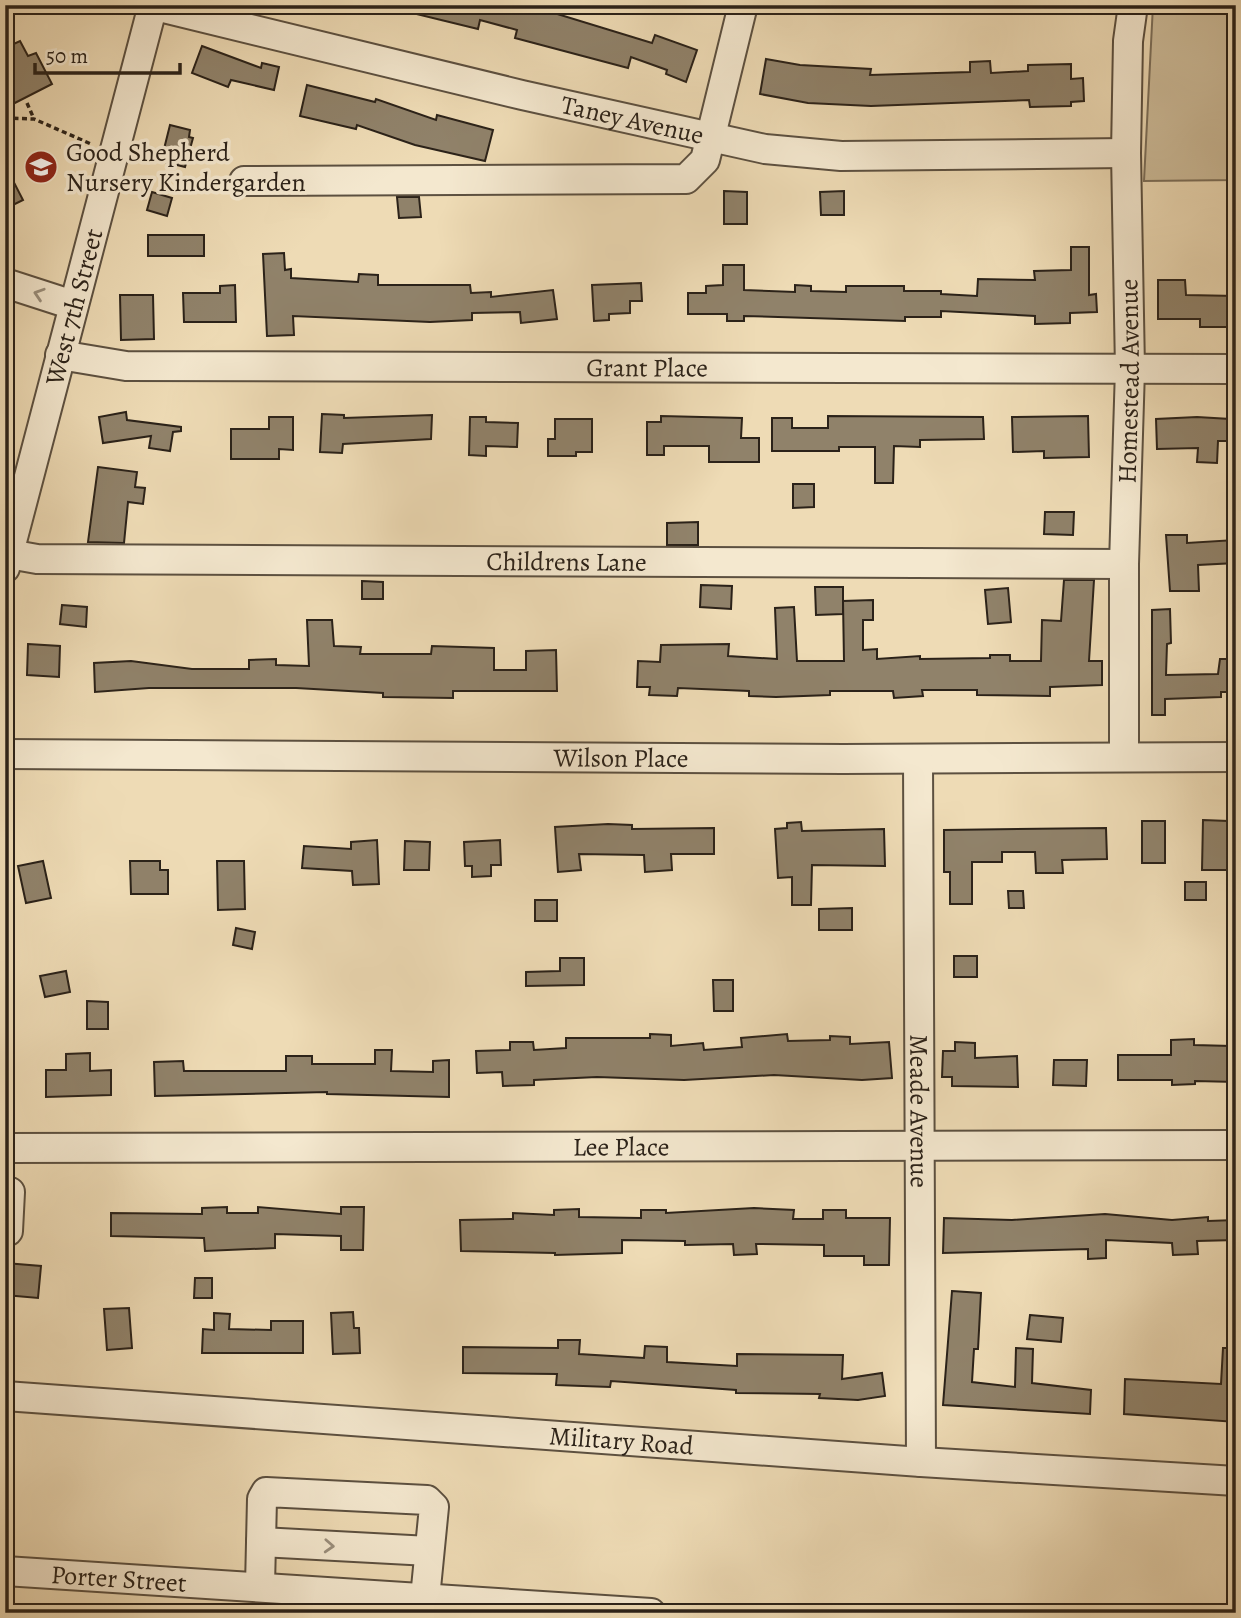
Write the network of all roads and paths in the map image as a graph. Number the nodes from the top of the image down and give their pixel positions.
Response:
1 (152, 5) edge
2 (743, 5) edge
3 (1133, 5) edge
4 (27, 103) dead end
5 (5, 118) edge
6 (34, 119) junction
7 (711, 140) junction
8 (91, 144) dead end
9 (1126, 153) junction
10 (244, 181) dead end
11 (5, 283) edge
12 (73, 305) junction
13 (60, 355) junction
14 (1130, 369) junction
15 (1236, 369) edge
16 (7, 561) edge
17 (1124, 564) junction
18 (5, 754) edge
19 (1124, 757) junction
20 (1236, 757) edge
21 (918, 760) junction
22 (920, 1144) junction
23 (1236, 1145) edge
24 (5, 1148) edge
25 (5, 1192) edge
26 (8, 1231) dead end
27 (5, 1396) edge
28 (921, 1462) junction
29 (1236, 1481) edge
30 (261, 1542) junction
31 (429, 1551) junction
32 (5, 1571) edge
33 (260, 1586) junction
34 (425, 1598) junction
35 (320, 1601) edge
36 (474, 1607) edge
37 (651, 1613) edge

1 - 7 street, Taney Avenue
1 - 12 street, West 7th Street
2 - 7 street
3 - 9 street, Homestead Avenue
4 - 6 path
5 - 6 path
6 - 8 path
7 - 9 street, Taney Avenue
7 - 10 street
9 - 14 street, Homestead Avenue
12 -> 11 street
12 - 13 street, West 7th Street
13 - 14 street, Grant Place
13 - 16 street, West 7th Street
14 - 15 street, Grant Place
14 - 17 street, Homestead Avenue
16 - 17 street, Childrens Lane
17 - 19 street, Homestead Avenue
18 - 21 street, Wilson Place
19 - 20 street, Wilson Place
19 - 21 street, Wilson Place
21 - 22 street, Meade Avenue
22 - 23 street, Lee Place
22 - 24 street, Lee Place
22 - 28 street, Meade Avenue
25 - 26 street
27 - 28 street, Military Road
28 - 29 street, Military Road
30 -> 31 street
30 - 31 street
30 - 33 street
31 - 34 street
32 - 33 street, Porter Street
33 - 35 street, Porter Street
34 - 35 street, Porter Street
34 - 36 street, Porter Street
36 - 37 street, Porter Street

